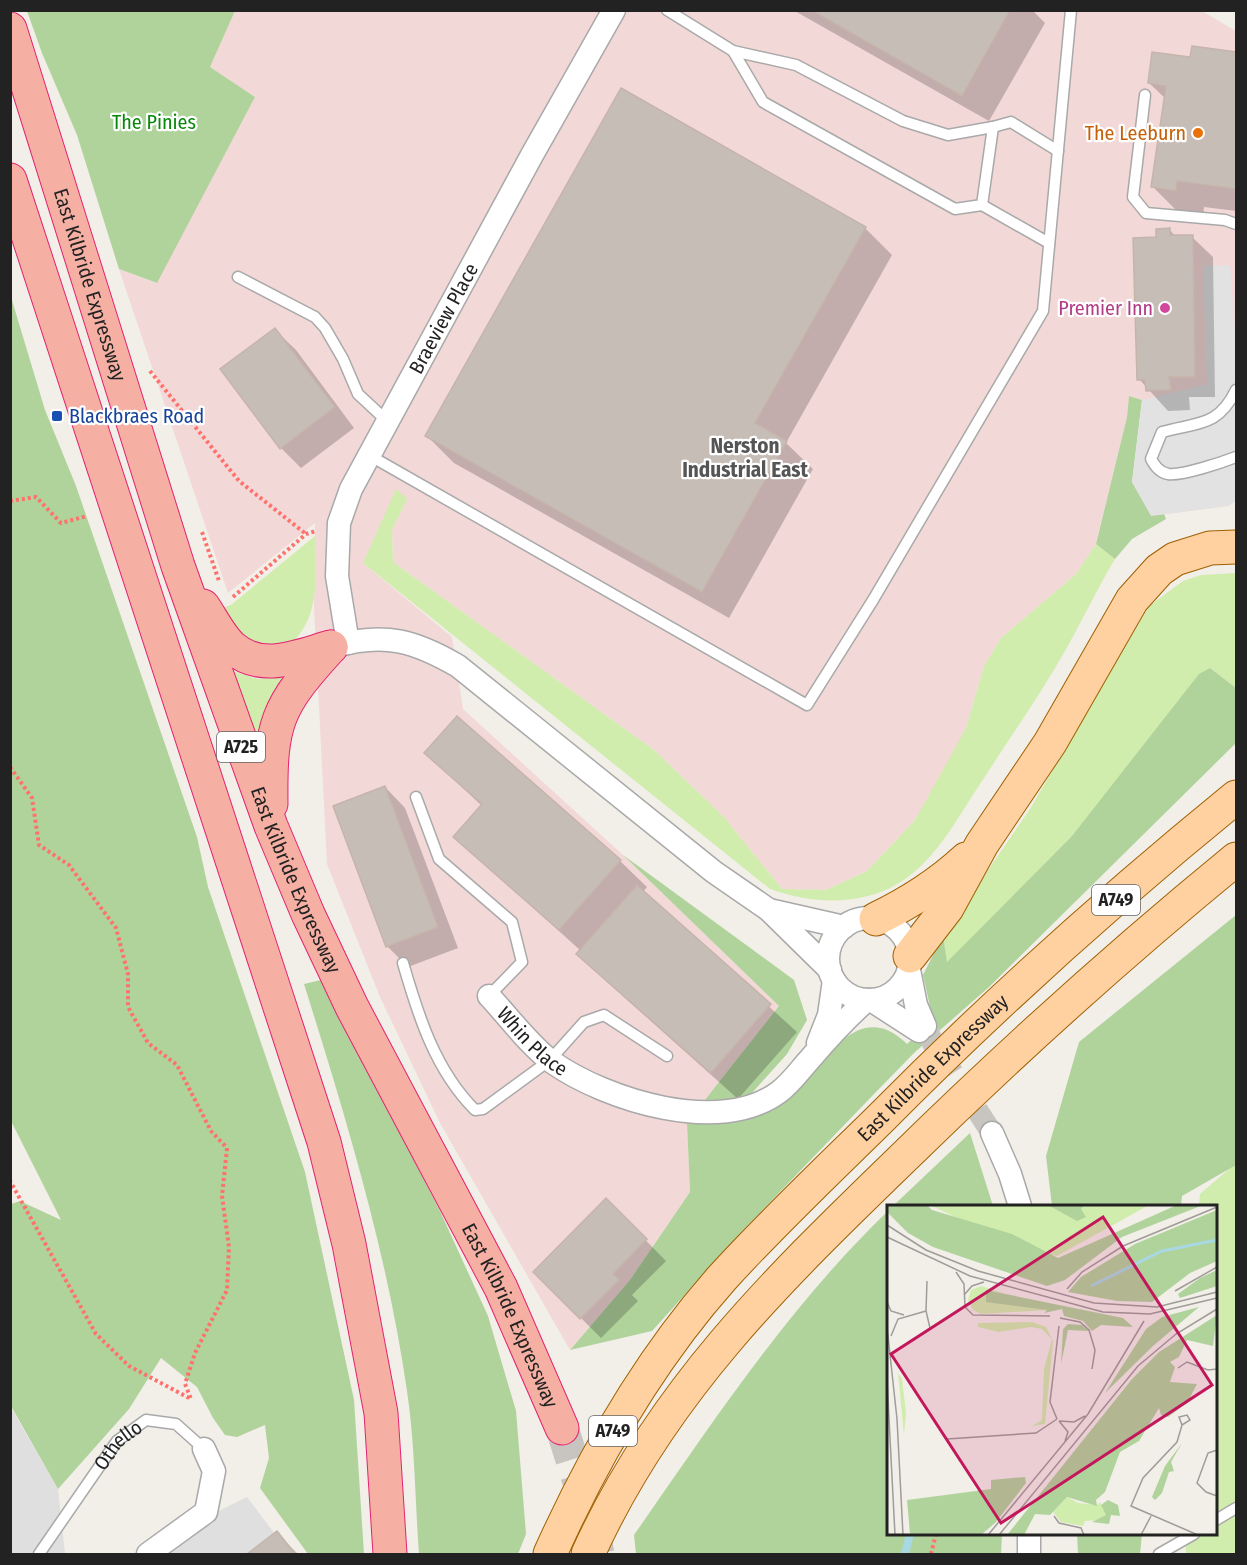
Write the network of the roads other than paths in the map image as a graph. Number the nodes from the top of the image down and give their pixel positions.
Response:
1 (667, 10) edge
2 (1071, 10) edge
3 (610, 12) edge
4 (10, 29) edge
5 (733, 51) junction
6 (1145, 95) dead end
7 (993, 127) junction
8 (1058, 151) junction
9 (10, 180) edge
10 (982, 205) junction
11 (1236, 225) edge
12 (1049, 243) junction
13 (238, 278) dead end
14 (1236, 390) edge
15 (386, 420) junction
16 (367, 454) junction
17 (1236, 457) edge
18 (1236, 547) edge
19 (178, 566) junction
20 (340, 645) junction
21 (416, 797) dead end
22 (1236, 797) edge
23 (271, 825) junction
24 (982, 844) junction
25 (1236, 858) edge
26 (769, 910) junction
27 (876, 919) junction
28 (844, 927) junction
29 (403, 963) dead end
30 (910, 963) junction
31 (832, 975) junction
32 (489, 996) joint
33 (869, 1000) junction
34 (668, 1056) dead end
35 (550, 1060) junction
36 (809, 1060) junction
37 (992, 1133) tunnel mouth
38 (1020, 1205) edge
39 (562, 1428) tunnel mouth
40 (204, 1449) joint
41 (1236, 1508) edge
42 (1217, 1519) edge
43 (1029, 1535) edge
44 (1191, 1535) edge
45 (39, 1554) edge
46 (148, 1554) edge
47 (390, 1554) edge
48 (550, 1554) edge
49 (588, 1554) edge
50 (1029, 1554) edge
51 (1159, 1554) edge

1 - 5 lane
2 - 8 lane
3 - 15 street, Braeview Place
4 - 19 highway, East Kilbride Expressway / A725
5 - 7 lane
5 - 10 lane
6 - 11 lane
7 - 8 lane
7 - 10 lane
8 - 12 lane
9 - 47 highway, East Kilbride Expressway / A725
10 - 12 lane
12 - 16 lane
13 - 15 lane
14 - 17 lane
15 - 16 street, Braeview Place
16 - 20 street, Braeview Place
18 - 24 main road
19 - 20 highway
19 - 23 highway, East Kilbride Expressway / A725
20 - 23 highway
20 - 26 street
21 - 32 lane, Whin Place
22 - 48 main road, East Kilbride Expressway / A749
23 - 39 highway, East Kilbride Expressway / A725
24 - 27 main road
24 - 30 main road
25 - 49 main road, A749
26 - 28 street
26 - 31 street
27 - 28 street
27 - 30 street
28 - 31 street
29 - 35 lane
30 - 33 street
30 - 33 street
31 - 33 street
31 - 36 street, Whin Place
32 - 35 street, Whin Place
33 - 36 street, Whin Place
34 - 35 lane
35 - 36 street, Whin Place
37 - 38 street
40 - 45 lane, Othello
40 - 46 street, Othello
41 - 42 lane
43 - 50 street
44 - 51 lane

